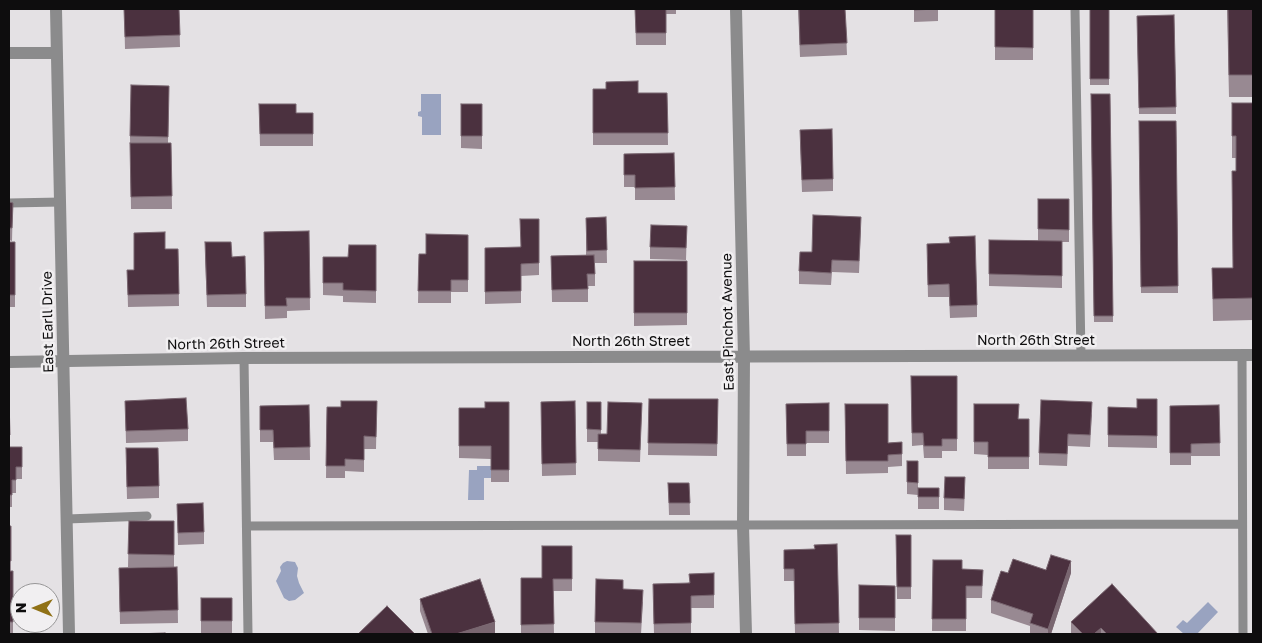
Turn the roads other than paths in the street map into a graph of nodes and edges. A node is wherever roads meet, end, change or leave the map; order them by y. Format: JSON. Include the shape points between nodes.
{"nodes":[{"id":1,"x":56,"y":9,"type":"edge"},
{"id":2,"x":736,"y":9,"type":"edge"},
{"id":3,"x":1075,"y":9,"type":"edge"},
{"id":4,"x":9,"y":53,"type":"edge"},
{"id":5,"x":57,"y":53,"type":"junction"},
{"id":6,"x":61,"y":202,"type":"junction"},
{"id":7,"x":9,"y":203,"type":"edge"},
{"id":8,"x":1248,"y":355,"type":"edge"},
{"id":9,"x":1081,"y":356,"type":"junction"},
{"id":10,"x":744,"y":357,"type":"junction"},
{"id":11,"x":244,"y":358,"type":"junction"},
{"id":12,"x":64,"y":361,"type":"junction"},
{"id":13,"x":9,"y":362,"type":"edge"},
{"id":14,"x":147,"y":516,"type":"dead end"},
{"id":15,"x":67,"y":519,"type":"junction"},
{"id":16,"x":1242,"y":524,"type":"junction"},
{"id":17,"x":247,"y":526,"type":"junction"},
{"id":18,"x":743,"y":526,"type":"junction"},
{"id":19,"x":69,"y":634,"type":"edge"},
{"id":20,"x":248,"y":634,"type":"edge"},
{"id":21,"x":746,"y":634,"type":"edge"},
{"id":22,"x":1242,"y":634,"type":"edge"}],
"edges":[{"from":1,"to":5,"type":"street","name":"East Earll Drive"},
{"from":2,"to":10,"type":"street","name":"East Pinchot Avenue"},
{"from":3,"to":9,"type":"lane"},
{"from":4,"to":5,"type":"street"},
{"from":5,"to":6,"type":"street","name":"East Earll Drive"},
{"from":6,"to":7,"type":"lane"},
{"from":6,"to":12,"type":"street","name":"East Earll Drive"},
{"from":8,"to":9,"type":"street","name":"North 26th Street"},
{"from":8,"to":16,"type":"lane"},
{"from":9,"to":10,"type":"street","name":"North 26th Street"},
{"from":10,"to":11,"type":"street","name":"North 26th Street"},
{"from":10,"to":18,"type":"street","name":"East Pinchot Avenue"},
{"from":11,"to":12,"type":"street","name":"North 26th Street"},
{"from":11,"to":17,"type":"lane"},
{"from":12,"to":13,"type":"street","name":"North 26th Street"},
{"from":12,"to":15,"type":"street","name":"East Earll Drive"},
{"from":14,"to":15,"type":"lane"},
{"from":15,"to":19,"type":"street","name":"East Earll Drive"},
{"from":16,"to":18,"type":"lane"},
{"from":16,"to":22,"type":"lane"},
{"from":17,"to":18,"type":"lane"},
{"from":17,"to":20,"type":"lane"},
{"from":18,"to":21,"type":"street","name":"East Pinchot Avenue"}]}
